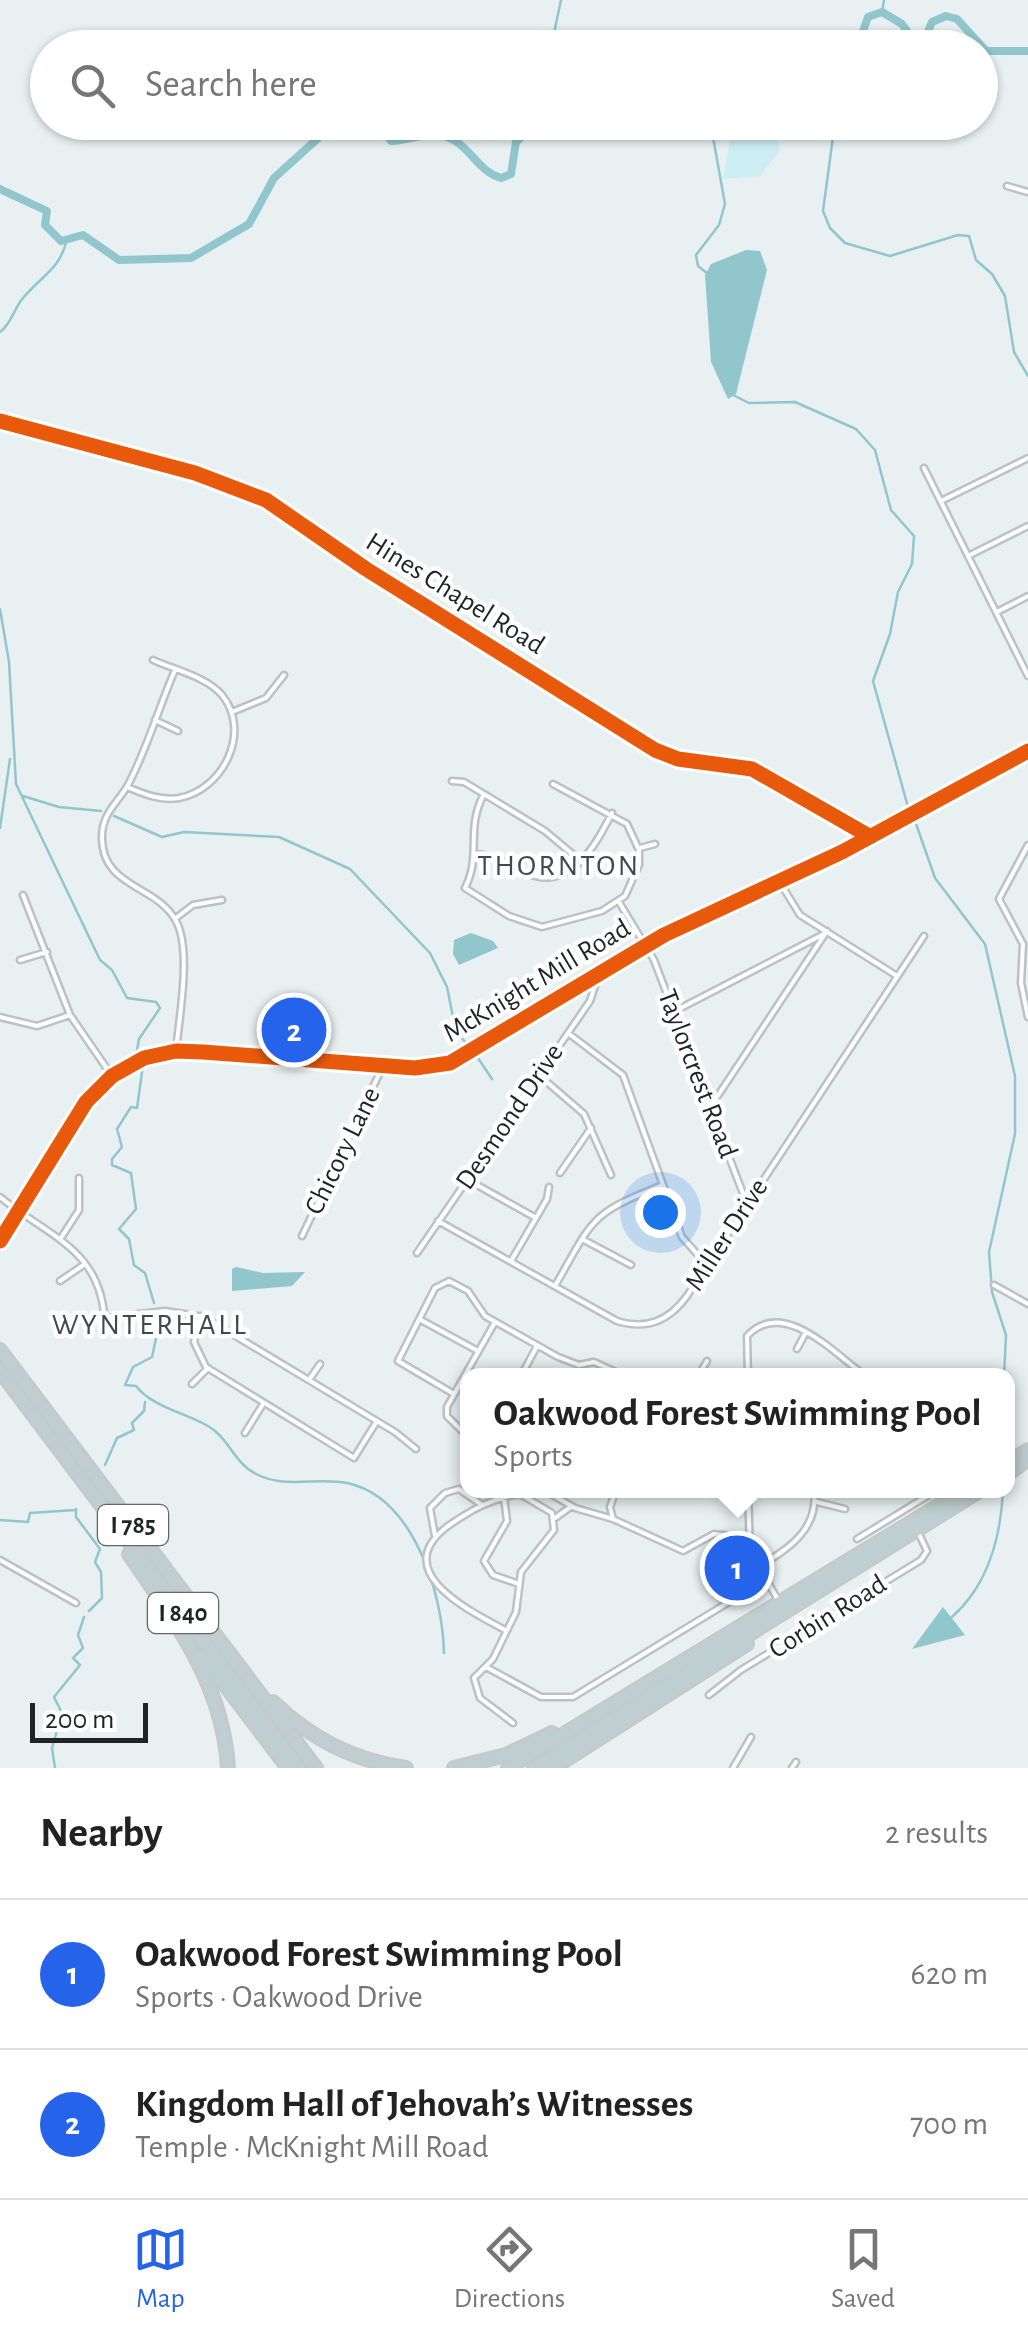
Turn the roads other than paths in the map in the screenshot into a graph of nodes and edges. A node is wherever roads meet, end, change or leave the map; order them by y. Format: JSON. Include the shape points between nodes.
{"nodes":[{"id":1,"x":1007,"y":186,"type":"dead end"},
{"id":2,"x":1028,"y":192,"type":"edge"},
{"id":3,"x":0,"y":421,"type":"edge"},
{"id":4,"x":1028,"y":458,"type":"edge"},
{"id":5,"x":924,"y":468,"type":"dead end"},
{"id":6,"x":941,"y":501,"type":"junction"},
{"id":7,"x":1028,"y":526,"type":"edge"},
{"id":8,"x":968,"y":556,"type":"junction"},
{"id":9,"x":1028,"y":596,"type":"edge"},
{"id":10,"x":996,"y":612,"type":"junction"},
{"id":11,"x":153,"y":660,"type":"dead end"},
{"id":12,"x":175,"y":670,"type":"junction"},
{"id":13,"x":1028,"y":675,"type":"edge"},
{"id":14,"x":284,"y":676,"type":"dead end"},
{"id":15,"x":232,"y":712,"type":"junction"},
{"id":16,"x":154,"y":720,"type":"junction"},
{"id":17,"x":178,"y":730,"type":"dead end"},
{"id":18,"x":1028,"y":751,"type":"edge"},
{"id":19,"x":452,"y":781,"type":"dead end"},
{"id":20,"x":552,"y":784,"type":"dead end"},
{"id":21,"x":127,"y":787,"type":"junction"},
{"id":22,"x":484,"y":794,"type":"junction"},
{"id":23,"x":612,"y":813,"type":"junction"},
{"id":24,"x":869,"y":836,"type":"junction"},
{"id":25,"x":655,"y":844,"type":"dead end"},
{"id":26,"x":1028,"y":845,"type":"edge"},
{"id":27,"x":638,"y":848,"type":"junction"},
{"id":28,"x":475,"y":854,"type":"junction"},
{"id":29,"x":582,"y":862,"type":"junction"},
{"id":30,"x":778,"y":880,"type":"junction"},
{"id":31,"x":23,"y":895,"type":"dead end"},
{"id":32,"x":222,"y":900,"type":"dead end"},
{"id":33,"x":619,"y":902,"type":"junction"},
{"id":34,"x":175,"y":918,"type":"junction"},
{"id":35,"x":828,"y":931,"type":"junction"},
{"id":36,"x":924,"y":936,"type":"dead end"},
{"id":37,"x":647,"y":945,"type":"junction"},
{"id":38,"x":47,"y":952,"type":"junction"},
{"id":39,"x":20,"y":960,"type":"dead end"},
{"id":40,"x":897,"y":976,"type":"junction"},
{"id":41,"x":592,"y":978,"type":"junction"},
{"id":42,"x":674,"y":1012,"type":"junction"},
{"id":43,"x":70,"y":1015,"type":"junction"},
{"id":44,"x":0,"y":1017,"type":"edge"},
{"id":45,"x":1028,"y":1018,"type":"edge"},
{"id":46,"x":568,"y":1033,"type":"junction"},
{"id":47,"x":176,"y":1051,"type":"junction"},
{"id":48,"x":384,"y":1066,"type":"junction"},
{"id":49,"x":539,"y":1075,"type":"junction"},
{"id":50,"x":112,"y":1076,"type":"junction"},
{"id":51,"x":709,"y":1108,"type":"junction"},
{"id":52,"x":591,"y":1128,"type":"junction"},
{"id":53,"x":560,"y":1174,"type":"dead end"},
{"id":54,"x":611,"y":1174,"type":"dead end"},
{"id":55,"x":79,"y":1178,"type":"dead end"},
{"id":56,"x":468,"y":1180,"type":"junction"},
{"id":57,"x":663,"y":1184,"type":"junction"},
{"id":58,"x":548,"y":1187,"type":"dead end"},
{"id":59,"x":0,"y":1197,"type":"edge"},
{"id":60,"x":747,"y":1204,"type":"junction"},
{"id":61,"x":19,"y":1213,"type":"junction"},
{"id":62,"x":536,"y":1218,"type":"junction"},
{"id":63,"x":438,"y":1221,"type":"junction"},
{"id":64,"x":302,"y":1236,"type":"dead end"},
{"id":65,"x":61,"y":1238,"type":"junction"},
{"id":66,"x":582,"y":1239,"type":"junction"},
{"id":67,"x":0,"y":1241,"type":"edge"},
{"id":68,"x":416,"y":1253,"type":"dead end"},
{"id":69,"x":510,"y":1261,"type":"junction"},
{"id":70,"x":86,"y":1264,"type":"junction"},
{"id":71,"x":631,"y":1265,"type":"dead end"},
{"id":72,"x":707,"y":1265,"type":"junction"},
{"id":73,"x":60,"y":1281,"type":"dead end"},
{"id":74,"x":994,"y":1285,"type":"dead end"},
{"id":75,"x":555,"y":1286,"type":"junction"},
{"id":76,"x":1028,"y":1304,"type":"edge"},
{"id":77,"x":200,"y":1316,"type":"junction"},
{"id":78,"x":105,"y":1318,"type":"junction"},
{"id":79,"x":420,"y":1319,"type":"junction"},
{"id":80,"x":495,"y":1322,"type":"junction"},
{"id":81,"x":105,"y":1326,"type":"dead end"},
{"id":82,"x":806,"y":1332,"type":"junction"},
{"id":83,"x":537,"y":1346,"type":"junction"},
{"id":84,"x":796,"y":1349,"type":"dead end"},
{"id":85,"x":0,"y":1350,"type":"edge"},
{"id":86,"x":478,"y":1351,"type":"junction"},
{"id":87,"x":707,"y":1361,"type":"dead end"},
{"id":88,"x":320,"y":1364,"type":"dead end"},
{"id":89,"x":579,"y":1365,"type":"junction"},
{"id":90,"x":208,"y":1368,"type":"junction"},
{"id":91,"x":469,"y":1368,"type":"edge"},
{"id":92,"x":525,"y":1368,"type":"edge"},
{"id":93,"x":578,"y":1368,"type":"edge"},
{"id":94,"x":607,"y":1368,"type":"edge"},
{"id":95,"x":703,"y":1368,"type":"edge"},
{"id":96,"x":747,"y":1368,"type":"edge"},
{"id":97,"x":855,"y":1368,"type":"edge"},
{"id":98,"x":0,"y":1371,"type":"edge"},
{"id":99,"x":309,"y":1380,"type":"junction"},
{"id":100,"x":460,"y":1383,"type":"edge"},
{"id":101,"x":192,"y":1384,"type":"dead end"},
{"id":102,"x":454,"y":1394,"type":"junction"},
{"id":103,"x":262,"y":1404,"type":"junction"},
{"id":104,"x":376,"y":1421,"type":"junction"},
{"id":105,"x":460,"y":1428,"type":"edge"},
{"id":106,"x":245,"y":1433,"type":"dead end"},
{"id":107,"x":416,"y":1449,"type":"dead end"},
{"id":108,"x":66,"y":1458,"type":"junction"},
{"id":109,"x":460,"y":1490,"type":"edge"},
{"id":110,"x":472,"y":1498,"type":"edge"},
{"id":111,"x":504,"y":1498,"type":"joint"},
{"id":112,"x":526,"y":1498,"type":"edge"},
{"id":113,"x":557,"y":1498,"type":"edge"},
{"id":114,"x":613,"y":1498,"type":"edge"},
{"id":115,"x":815,"y":1498,"type":"edge"},
{"id":116,"x":924,"y":1498,"type":"edge"},
{"id":117,"x":953,"y":1498,"type":"edge"},
{"id":118,"x":966,"y":1498,"type":"edge"},
{"id":119,"x":746,"y":1499,"type":"edge"},
{"id":120,"x":560,"y":1500,"type":"joint"},
{"id":121,"x":815,"y":1502,"type":"junction"},
{"id":122,"x":482,"y":1505,"type":"junction"},
{"id":123,"x":572,"y":1506,"type":"junction"},
{"id":124,"x":846,"y":1510,"type":"dead end"},
{"id":125,"x":904,"y":1510,"type":"junction"},
{"id":126,"x":555,"y":1518,"type":"junction"},
{"id":127,"x":613,"y":1519,"type":"junction"},
{"id":128,"x":914,"y":1526,"type":"junction"},
{"id":129,"x":435,"y":1536,"type":"junction"},
{"id":130,"x":748,"y":1538,"type":"junction"},
{"id":131,"x":858,"y":1539,"type":"dead end"},
{"id":132,"x":0,"y":1560,"type":"edge"},
{"id":133,"x":758,"y":1568,"type":"junction"},
{"id":134,"x":848,"y":1573,"type":"junction"},
{"id":135,"x":765,"y":1580,"type":"junction"},
{"id":136,"x":519,"y":1584,"type":"junction"},
{"id":137,"x":156,"y":1592,"type":"junction"},
{"id":138,"x":779,"y":1602,"type":"junction"},
{"id":139,"x":76,"y":1603,"type":"dead end"},
{"id":140,"x":504,"y":1630,"type":"junction"},
{"id":141,"x":484,"y":1666,"type":"junction"},
{"id":142,"x":248,"y":1678,"type":"junction"},
{"id":143,"x":709,"y":1695,"type":"dead end"},
{"id":144,"x":513,"y":1723,"type":"dead end"},
{"id":145,"x":574,"y":1728,"type":"junction"},
{"id":146,"x":751,"y":1737,"type":"dead end"},
{"id":147,"x":579,"y":1752,"type":"junction"},
{"id":148,"x":796,"y":1762,"type":"dead end"},
{"id":149,"x":228,"y":1768,"type":"edge"},
{"id":150,"x":288,"y":1768,"type":"edge"},
{"id":151,"x":299,"y":1768,"type":"edge"},
{"id":152,"x":316,"y":1768,"type":"edge"},
{"id":153,"x":406,"y":1768,"type":"edge"},
{"id":154,"x":454,"y":1768,"type":"edge"},
{"id":155,"x":508,"y":1768,"type":"edge"},
{"id":156,"x":534,"y":1768,"type":"edge"},
{"id":157,"x":553,"y":1768,"type":"edge"},
{"id":158,"x":564,"y":1768,"type":"edge"},
{"id":159,"x":732,"y":1768,"type":"edge"},
{"id":160,"x":792,"y":1768,"type":"edge"}],
"edges":[{"from":1,"to":2,"type":"street"},
{"from":3,"to":24,"type":"street","name":"Hines Chapel Road","via":[[194,473],[266,500],[655,750],[752,769]]},
{"from":4,"to":6,"type":"street"},
{"from":5,"to":6,"type":"street"},
{"from":6,"to":8,"type":"street"},
{"from":7,"to":8,"type":"street"},
{"from":8,"to":10,"type":"street"},
{"from":9,"to":10,"type":"street"},
{"from":10,"to":13,"type":"street"},
{"from":11,"to":12,"type":"street"},
{"from":12,"to":15,"type":"street","via":[[215,688]]},
{"from":12,"to":16,"type":"street"},
{"from":14,"to":15,"type":"street","via":[[266,698]]},
{"from":15,"to":21,"type":"street","via":[[232,749],[207,785],[166,799]]},
{"from":16,"to":17,"type":"street"},
{"from":16,"to":21,"type":"street"},
{"from":18,"to":24,"type":"street","name":"McKnight Mill Road"},
{"from":19,"to":22,"type":"street"},
{"from":20,"to":23,"type":"street"},
{"from":21,"to":34,"type":"street","via":[[104,821],[108,863]]},
{"from":22,"to":28,"type":"street","via":[[473,814]]},
{"from":22,"to":29,"type":"street"},
{"from":23,"to":27,"type":"street","via":[[627,824]]},
{"from":23,"to":29,"type":"street"},
{"from":24,"to":30,"type":"street","name":"McKnight Mill Road"},
{"from":25,"to":27,"type":"street"},
{"from":26,"to":45,"type":"street","via":[[999,898],[1023,944],[1020,983]]},
{"from":27,"to":33,"type":"street","via":[[637,876]]},
{"from":28,"to":29,"type":"street","via":[[546,878]]},
{"from":28,"to":33,"type":"street","via":[[465,888],[508,916],[542,927]]},
{"from":30,"to":35,"type":"street","via":[[796,912]]},
{"from":30,"to":37,"type":"street","name":"McKnight Mill Road"},
{"from":31,"to":38,"type":"street"},
{"from":32,"to":34,"type":"street"},
{"from":33,"to":37,"type":"street","name":"Taylorcrest Road"},
{"from":34,"to":47,"type":"street","via":[[183,954]]},
{"from":35,"to":40,"type":"street"},
{"from":35,"to":42,"type":"street"},
{"from":35,"to":51,"type":"street"},
{"from":36,"to":40,"type":"street","name":"Miller Drive"},
{"from":37,"to":41,"type":"street","name":"McKnight Mill Road"},
{"from":37,"to":42,"type":"street","name":"Taylorcrest Road"},
{"from":38,"to":39,"type":"street"},
{"from":38,"to":43,"type":"street"},
{"from":40,"to":60,"type":"street","name":"Miller Drive"},
{"from":41,"to":46,"type":"street","name":"Desmond Drive","via":[[594,994]]},
{"from":41,"to":48,"type":"street","name":"McKnight Mill Road","via":[[450,1063]]},
{"from":42,"to":51,"type":"street","name":"Taylorcrest Road"},
{"from":43,"to":44,"type":"street","via":[[36,1026]]},
{"from":43,"to":50,"type":"street"},
{"from":46,"to":49,"type":"street","name":"Desmond Drive"},
{"from":46,"to":57,"type":"street","via":[[623,1075]]},
{"from":47,"to":48,"type":"street","name":"McKnight Mill Road"},
{"from":47,"to":50,"type":"street","name":"McKnight Mill Road","via":[[144,1058]]},
{"from":48,"to":64,"type":"street","name":"Chicory Lane"},
{"from":49,"to":52,"type":"street","via":[[570,1098]]},
{"from":49,"to":56,"type":"street","name":"Desmond Drive"},
{"from":50,"to":61,"type":"street","name":"McKnight Mill Road","via":[[86,1102]]},
{"from":51,"to":60,"type":"street","name":"Taylorcrest Road"},
{"from":52,"to":53,"type":"street"},
{"from":52,"to":54,"type":"street"},
{"from":55,"to":65,"type":"street","via":[[79,1210]]},
{"from":56,"to":62,"type":"street"},
{"from":56,"to":63,"type":"street","name":"Desmond Drive"},
{"from":57,"to":66,"type":"street","via":[[602,1211]]},
{"from":57,"to":72,"type":"street","via":[[682,1236]]},
{"from":58,"to":62,"type":"street"},
{"from":59,"to":61,"type":"street"},
{"from":60,"to":72,"type":"street","name":"Miller Drive"},
{"from":61,"to":65,"type":"street"},
{"from":61,"to":67,"type":"street","name":"McKnight Mill Road"},
{"from":62,"to":69,"type":"street"},
{"from":63,"to":68,"type":"street","name":"Desmond Drive"},
{"from":63,"to":69,"type":"street","name":"Miller Drive"},
{"from":65,"to":70,"type":"street"},
{"from":66,"to":71,"type":"street"},
{"from":66,"to":75,"type":"street"},
{"from":69,"to":75,"type":"street","name":"Miller Drive"},
{"from":70,"to":73,"type":"street"},
{"from":70,"to":78,"type":"street"},
{"from":72,"to":75,"type":"street","name":"Miller Drive","via":[[673,1313],[643,1325],[617,1321]]},
{"from":74,"to":76,"type":"street"},
{"from":77,"to":78,"type":"street","via":[[166,1311]]},
{"from":77,"to":90,"type":"street","via":[[194,1342]]},
{"from":77,"to":99,"type":"street"},
{"from":78,"to":81,"type":"street"},
{"from":79,"to":80,"type":"street","via":[[435,1288],[449,1282]]},
{"from":79,"to":86,"type":"street"},
{"from":79,"to":102,"type":"street","via":[[398,1360]]},
{"from":80,"to":83,"type":"street"},
{"from":80,"to":86,"type":"street"},
{"from":82,"to":84,"type":"street"},
{"from":82,"to":96,"type":"street","via":[[784,1323],[752,1330],[744,1344]]},
{"from":82,"to":97,"type":"street"},
{"from":83,"to":89,"type":"street"},
{"from":83,"to":92,"type":"street"},
{"from":85,"to":142,"type":"highway","number":"I 785"},
{"from":86,"to":91,"type":"street"},
{"from":87,"to":95,"type":"street"},
{"from":88,"to":99,"type":"street"},
{"from":89,"to":93,"type":"street"},
{"from":89,"to":94,"type":"street"},
{"from":90,"to":101,"type":"street"},
{"from":90,"to":103,"type":"street"},
{"from":98,"to":108,"type":"highway"},
{"from":99,"to":104,"type":"street"},
{"from":100,"to":102,"type":"street"},
{"from":102,"to":105,"type":"street","via":[[446,1412]]},
{"from":103,"to":104,"type":"street","via":[[354,1458]]},
{"from":103,"to":106,"type":"street"},
{"from":104,"to":107,"type":"street"},
{"from":108,"to":137,"type":"highway"},
{"from":108,"to":151,"type":"highway","number":"I 840"},
{"from":109,"to":129,"type":"street","via":[[444,1493],[430,1508]]},
{"from":110,"to":122,"type":"street"},
{"from":111,"to":122,"type":"street"},
{"from":111,"to":136,"type":"street","via":[[506,1521],[484,1561],[494,1575]]},
{"from":112,"to":126,"type":"street"},
{"from":113,"to":120,"type":"street"},
{"from":114,"to":127,"type":"street"},
{"from":115,"to":121,"type":"street"},
{"from":116,"to":125,"type":"street"},
{"from":117,"to":128,"type":"highway"},
{"from":118,"to":128,"type":"highway"},
{"from":119,"to":130,"type":"street"},
{"from":120,"to":123,"type":"street"},
{"from":121,"to":124,"type":"street"},
{"from":121,"to":133,"type":"street","via":[[797,1542]]},
{"from":122,"to":129,"type":"street"},
{"from":123,"to":126,"type":"street"},
{"from":123,"to":127,"type":"street"},
{"from":125,"to":128,"type":"street"},
{"from":125,"to":131,"type":"street"},
{"from":126,"to":136,"type":"street"},
{"from":127,"to":130,"type":"street","via":[[683,1551],[714,1534]]},
{"from":128,"to":134,"type":"highway"},
{"from":128,"to":138,"type":"highway"},
{"from":128,"to":143,"type":"street","name":"Corbin Road","via":[[926,1548],[921,1560]]},
{"from":129,"to":140,"type":"street","via":[[428,1564],[444,1594]]},
{"from":130,"to":133,"type":"street"},
{"from":132,"to":139,"type":"street"},
{"from":133,"to":135,"type":"street"},
{"from":134,"to":147,"type":"highway"},
{"from":134,"to":156,"type":"highway"},
{"from":135,"to":138,"type":"street"},
{"from":135,"to":141,"type":"street","via":[[573,1696],[541,1698]]},
{"from":136,"to":140,"type":"street","via":[[519,1604]]},
{"from":137,"to":149,"type":"highway","via":[[211,1684]]},
{"from":137,"to":150,"type":"highway"},
{"from":138,"to":145,"type":"highway"},
{"from":140,"to":141,"type":"street"},
{"from":141,"to":144,"type":"street","via":[[474,1678],[480,1698]]},
{"from":142,"to":152,"type":"highway","number":"I 785"},
{"from":142,"to":153,"type":"highway","via":[[322,1740]]},
{"from":145,"to":154,"type":"highway","via":[[566,1725],[506,1756]]},
{"from":145,"to":155,"type":"highway"},
{"from":146,"to":159,"type":"street"},
{"from":147,"to":157,"type":"highway"},
{"from":147,"to":158,"type":"highway"},
{"from":148,"to":160,"type":"street"}]}
